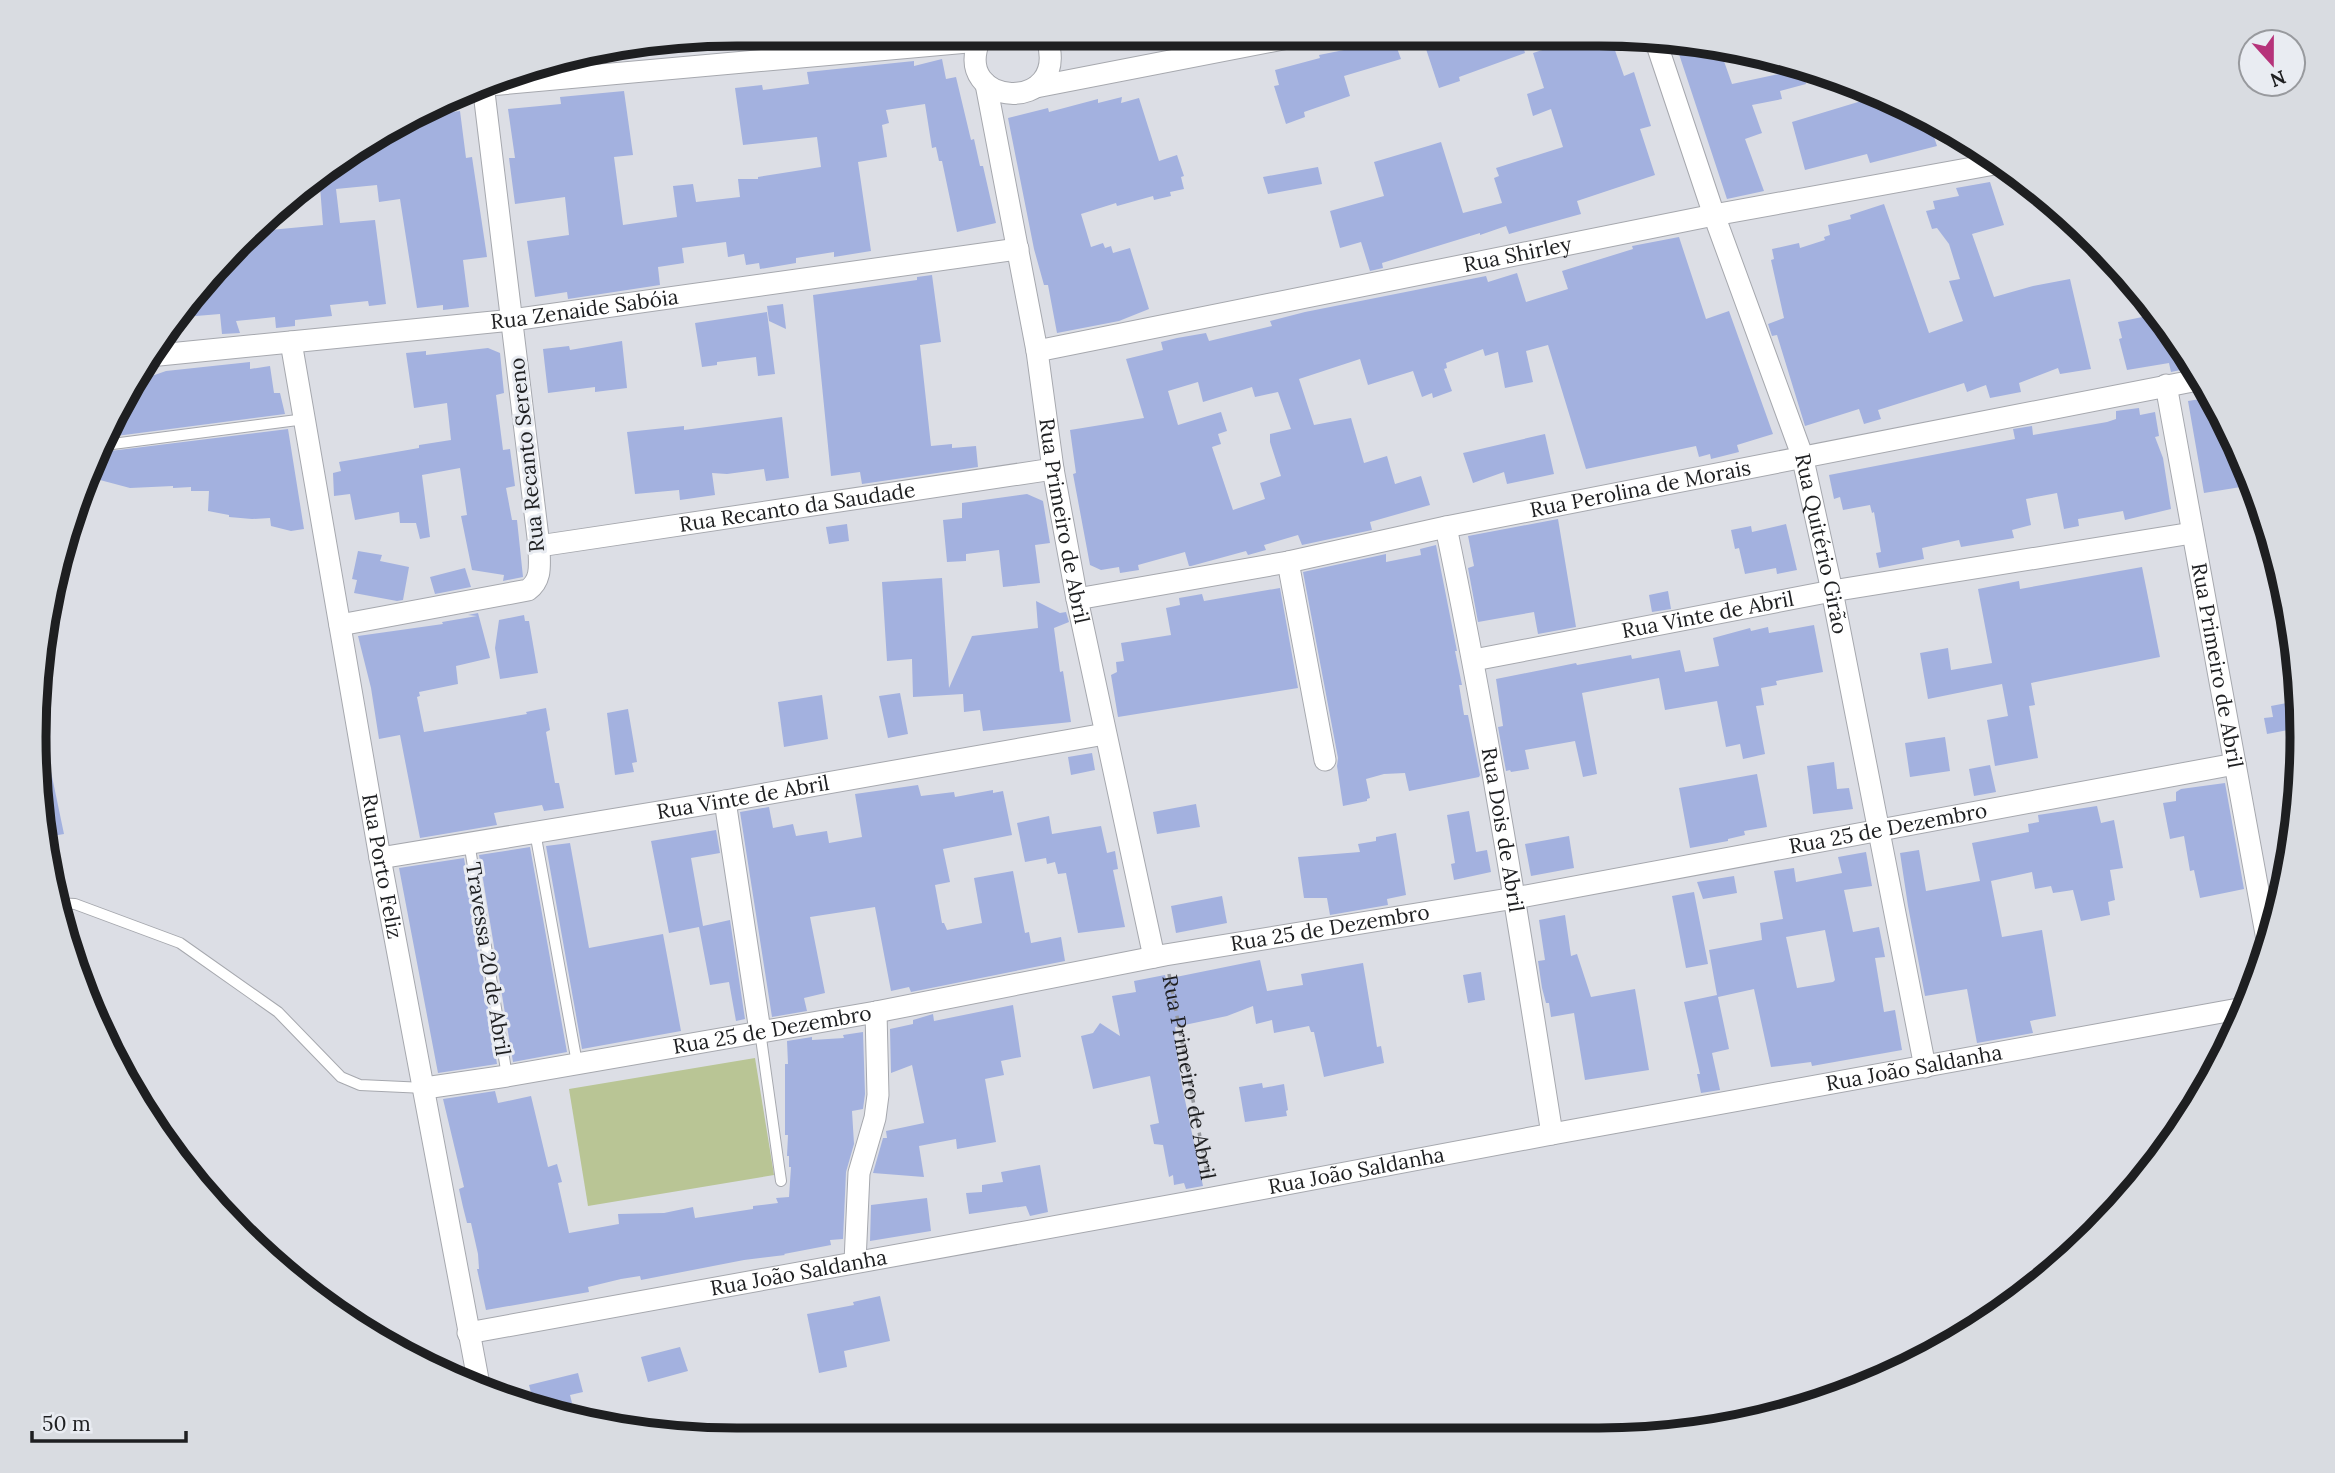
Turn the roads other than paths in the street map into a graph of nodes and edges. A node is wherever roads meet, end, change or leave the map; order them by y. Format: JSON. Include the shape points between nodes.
{"nodes":[{"id":1,"x":914,"y":46,"type":"edge"},
{"id":2,"x":977,"y":46,"type":"edge"},
{"id":3,"x":1049,"y":46,"type":"edge"},
{"id":4,"x":1247,"y":46,"type":"edge"},
{"id":5,"x":1658,"y":48,"type":"edge"},
{"id":6,"x":510,"y":83,"type":"edge"},
{"id":7,"x":986,"y":84,"type":"junction"},
{"id":8,"x":1036,"y":87,"type":"junction"},
{"id":9,"x":483,"y":94,"type":"edge"},
{"id":10,"x":1987,"y":165,"type":"edge"},
{"id":11,"x":1714,"y":215,"type":"junction"},
{"id":12,"x":1018,"y":249,"type":"junction"},
{"id":13,"x":512,"y":320,"type":"junction"},
{"id":14,"x":291,"y":342,"type":"junction"},
{"id":15,"x":1037,"y":351,"type":"junction"},
{"id":16,"x":161,"y":355,"type":"edge"},
{"id":17,"x":2191,"y":381,"type":"edge"},
{"id":18,"x":2166,"y":385,"type":"junction"},
{"id":19,"x":305,"y":419,"type":"junction"},
{"id":20,"x":111,"y":444,"type":"edge"},
{"id":21,"x":1802,"y":455,"type":"junction"},
{"id":22,"x":1053,"y":469,"type":"junction"},
{"id":23,"x":1446,"y":527,"type":"junction"},
{"id":24,"x":2192,"y":533,"type":"junction"},
{"id":25,"x":539,"y":546,"type":"junction"},
{"id":26,"x":1287,"y":562,"type":"junction"},
{"id":27,"x":1832,"y":592,"type":"junction"},
{"id":28,"x":1077,"y":599,"type":"junction"},
{"id":29,"x":340,"y":625,"type":"junction"},
{"id":30,"x":1474,"y":660,"type":"junction"},
{"id":31,"x":1105,"y":734,"type":"junction"},
{"id":32,"x":1325,"y":760,"type":"dead end"},
{"id":33,"x":2235,"y":764,"type":"junction"},
{"id":34,"x":725,"y":801,"type":"junction"},
{"id":35,"x":1879,"y":828,"type":"junction"},
{"id":36,"x":534,"y":832,"type":"junction"},
{"id":37,"x":469,"y":842,"type":"junction"},
{"id":38,"x":380,"y":858,"type":"junction"},
{"id":39,"x":1515,"y":898,"type":"junction"},
{"id":40,"x":66,"y":904,"type":"edge"},
{"id":41,"x":2264,"y":922,"type":"edge"},
{"id":42,"x":1160,"y":956,"type":"junction"},
{"id":43,"x":2233,"y":1010,"type":"edge"},
{"id":44,"x":876,"y":1012,"type":"junction"},
{"id":45,"x":760,"y":1031,"type":"junction"},
{"id":46,"x":577,"y":1063,"type":"junction"},
{"id":47,"x":1925,"y":1067,"type":"junction"},
{"id":48,"x":507,"y":1076,"type":"junction"},
{"id":49,"x":425,"y":1088,"type":"junction"},
{"id":50,"x":1552,"y":1134,"type":"junction"},
{"id":51,"x":781,"y":1181,"type":"dead end"},
{"id":52,"x":855,"y":1262,"type":"junction"},
{"id":53,"x":468,"y":1333,"type":"junction"},
{"id":54,"x":477,"y":1377,"type":"edge"}],
"edges":[{"from":1,"to":6,"type":"street"},
{"from":2,"to":7,"type":"street","name":"Rua Primeiro de Abril","via":[[975,63]]},
{"from":3,"to":8,"type":"street","via":[[1047,74]]},
{"from":4,"to":8,"type":"street"},
{"from":5,"to":11,"type":"street","name":"Rua Quitério Girão"},
{"from":7,"to":8,"type":"street","via":[[1010,95]]},
{"from":7,"to":12,"type":"street","name":"Rua Primeiro de Abril"},
{"from":9,"to":13,"type":"street","name":"Rua Recanto Sereno"},
{"from":10,"to":11,"type":"street","name":"Rua Shirley"},
{"from":11,"to":15,"type":"street","name":"Rua Shirley"},
{"from":11,"to":21,"type":"street","name":"Rua Quitério Girão"},
{"from":12,"to":13,"type":"street","name":"Rua Zenaide Sabóia"},
{"from":12,"to":15,"type":"street","name":"Rua Primeiro de Abril"},
{"from":13,"to":14,"type":"street","name":"Rua Zenaide Sabóia"},
{"from":13,"to":25,"type":"street","name":"Rua Recanto Sereno"},
{"from":14,"to":16,"type":"street","name":"Rua Zenaide Sabóia"},
{"from":14,"to":19,"type":"street","name":"Rua Porto Feliz"},
{"from":15,"to":22,"type":"street","name":"Rua Primeiro de Abril"},
{"from":17,"to":18,"type":"street","name":"Rua Perolina de Morais"},
{"from":18,"to":21,"type":"street","name":"Rua Perolina de Morais"},
{"from":18,"to":24,"type":"street","name":"Rua Primeiro de Abril"},
{"from":19,"to":20,"type":"lane"},
{"from":19,"to":29,"type":"street","name":"Rua Porto Feliz"},
{"from":21,"to":23,"type":"street","name":"Rua Perolina de Morais"},
{"from":21,"to":27,"type":"street","name":"Rua Quitério Girão"},
{"from":22,"to":25,"type":"street","name":"Rua Recanto da Saudade"},
{"from":22,"to":28,"type":"street","name":"Rua Primeiro de Abril"},
{"from":23,"to":26,"type":"street","name":"Rua Perolina de Morais"},
{"from":23,"to":30,"type":"street","name":"Rua Dois de Abril"},
{"from":24,"to":27,"type":"street","name":"Rua Vinte de Abril"},
{"from":24,"to":33,"type":"street","name":"Rua Primeiro de Abril"},
{"from":25,"to":29,"type":"street","name":"Rua Recanto Sereno","via":[[539,577],[528,590]]},
{"from":26,"to":28,"type":"street","name":"Rua Perolina de Morais"},
{"from":26,"to":32,"type":"street"},
{"from":27,"to":30,"type":"street","name":"Rua Vinte de Abril"},
{"from":27,"to":35,"type":"street","name":"Rua Quitério Girão"},
{"from":28,"to":31,"type":"street","name":"Rua Primeiro de Abril"},
{"from":29,"to":38,"type":"street","name":"Rua Porto Feliz"},
{"from":30,"to":39,"type":"street","name":"Rua Dois de Abril"},
{"from":31,"to":34,"type":"street","name":"Rua Vinte de Abril"},
{"from":31,"to":42,"type":"street","name":"Rua Primeiro de Abril"},
{"from":33,"to":35,"type":"street","name":"Rua 25 de Dezembro"},
{"from":33,"to":41,"type":"street","name":"Rua Primeiro de Abril"},
{"from":34,"to":36,"type":"street","name":"Rua Vinte de Abril"},
{"from":34,"to":45,"type":"street"},
{"from":35,"to":39,"type":"street","name":"Rua 25 de Dezembro"},
{"from":35,"to":47,"type":"street","name":"Rua Quitério Girão"},
{"from":36,"to":37,"type":"street","name":"Rua Vinte de Abril"},
{"from":36,"to":46,"type":"lane"},
{"from":37,"to":38,"type":"street","name":"Rua Vinte de Abril"},
{"from":37,"to":48,"type":"lane","name":"Travessa 20 de Abril"},
{"from":38,"to":49,"type":"street","name":"Rua Porto Feliz"},
{"from":39,"to":42,"type":"street","name":"Rua 25 de Dezembro"},
{"from":39,"to":50,"type":"street","name":"Rua Dois de Abril"},
{"from":40,"to":49,"type":"lane","via":[[180,943],[278,1012],[341,1077],[360,1085]]},
{"from":42,"to":44,"type":"street","name":"Rua 25 de Dezembro"},
{"from":43,"to":47,"type":"street","name":"Rua João Saldanha"},
{"from":44,"to":45,"type":"street","name":"Rua 25 de Dezembro"},
{"from":44,"to":52,"type":"street","via":[[878,1095],[859,1173]]},
{"from":45,"to":46,"type":"street","name":"Rua 25 de Dezembro"},
{"from":45,"to":51,"type":"lane"},
{"from":46,"to":48,"type":"street","name":"Rua 25 de Dezembro"},
{"from":47,"to":50,"type":"street","name":"Rua João Saldanha"},
{"from":48,"to":49,"type":"street","name":"Rua 25 de Dezembro"},
{"from":49,"to":53,"type":"street","name":"Rua Porto Feliz"},
{"from":50,"to":52,"type":"street","name":"Rua João Saldanha"},
{"from":52,"to":53,"type":"street","name":"Rua João Saldanha"},
{"from":53,"to":54,"type":"street","name":"Rua Porto Feliz"}]}
